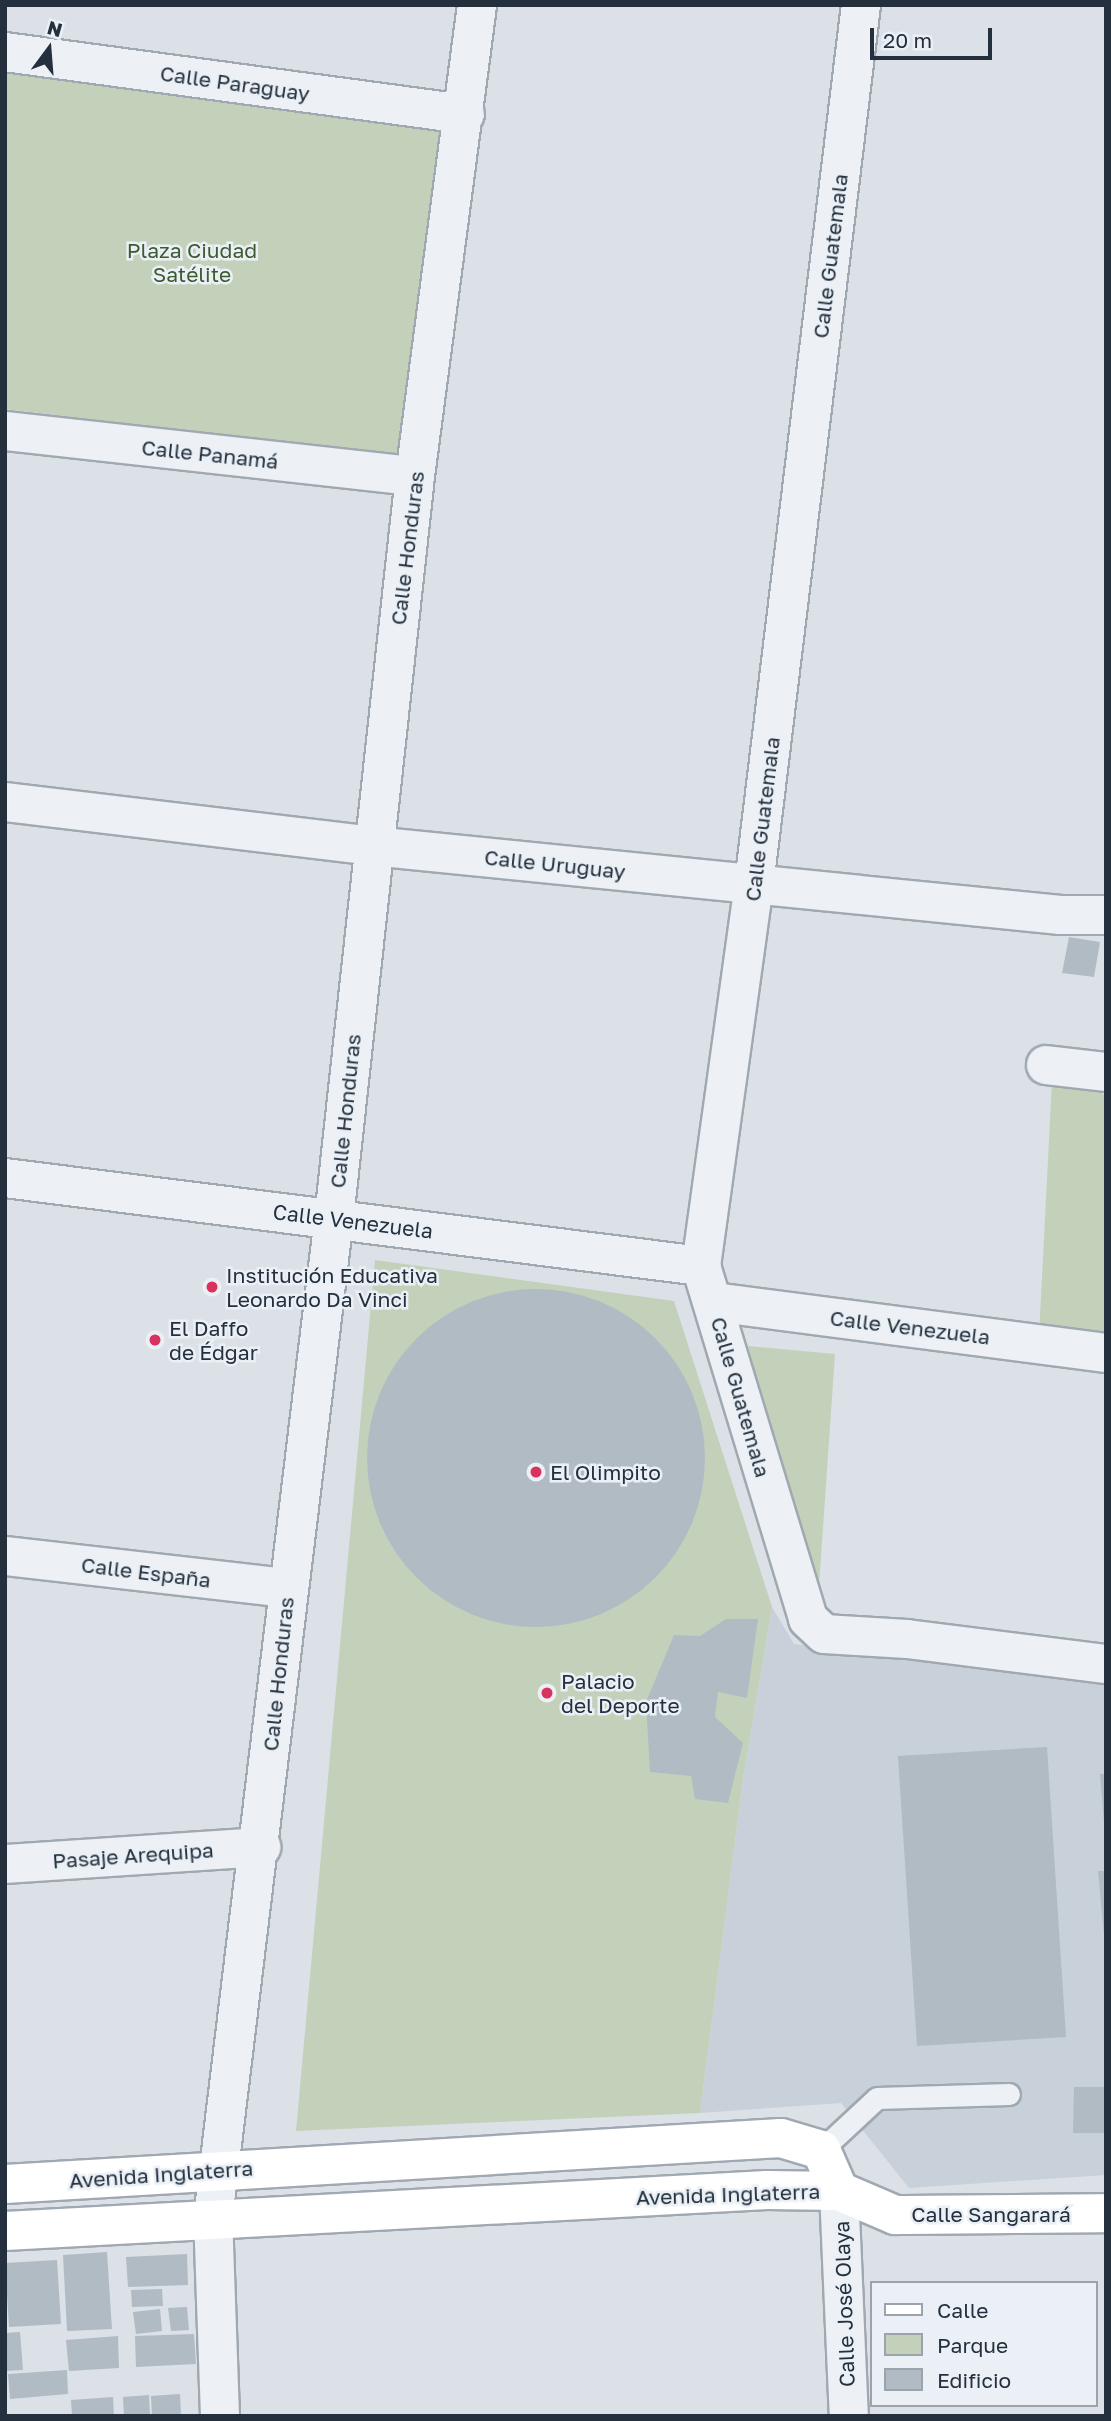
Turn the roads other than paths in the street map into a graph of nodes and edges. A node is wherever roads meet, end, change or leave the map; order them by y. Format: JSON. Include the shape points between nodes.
{"nodes":[{"id":1,"x":477,"y":5,"type":"edge"},
{"id":2,"x":861,"y":5,"type":"edge"},
{"id":3,"x":5,"y":52,"type":"edge"},
{"id":4,"x":465,"y":114,"type":"junction"},
{"id":5,"x":5,"y":431,"type":"edge"},
{"id":6,"x":415,"y":476,"type":"junction"},
{"id":7,"x":5,"y":802,"type":"edge"},
{"id":8,"x":372,"y":846,"type":"junction"},
{"id":9,"x":754,"y":884,"type":"junction"},
{"id":10,"x":1106,"y":915,"type":"edge"},
{"id":11,"x":1105,"y":1062,"type":"edge"},
{"id":12,"x":1046,"y":1065,"type":"dead end"},
{"id":13,"x":5,"y":1178,"type":"edge"},
{"id":14,"x":334,"y":1218,"type":"junction"},
{"id":15,"x":701,"y":1266,"type":"junction"},
{"id":16,"x":714,"y":1302,"type":"junction"},
{"id":17,"x":1106,"y":1353,"type":"edge"},
{"id":18,"x":5,"y":1556,"type":"edge"},
{"id":19,"x":286,"y":1588,"type":"junction"},
{"id":20,"x":1106,"y":1664,"type":"edge"},
{"id":21,"x":261,"y":1847,"type":"junction"},
{"id":22,"x":5,"y":1864,"type":"edge"},
{"id":23,"x":1009,"y":2094,"type":"dead end"},
{"id":24,"x":821,"y":2151,"type":"junction"},
{"id":25,"x":220,"y":2170,"type":"junction"},
{"id":26,"x":5,"y":2184,"type":"edge"},
{"id":27,"x":839,"y":2192,"type":"junction"},
{"id":28,"x":1106,"y":2213,"type":"edge"},
{"id":29,"x":213,"y":2218,"type":"junction"},
{"id":30,"x":5,"y":2231,"type":"edge"},
{"id":31,"x":220,"y":2416,"type":"edge"},
{"id":32,"x":849,"y":2416,"type":"edge"}],
"edges":[{"from":1,"to":4,"type":"street","name":"Calle Honduras"},
{"from":2,"to":9,"type":"street","name":"Calle Guatemala"},
{"from":3,"to":4,"type":"street","name":"Calle Paraguay"},
{"from":4,"to":6,"type":"street","name":"Calle Honduras"},
{"from":5,"to":6,"type":"street","name":"Calle Panamá"},
{"from":6,"to":8,"type":"street","name":"Calle Honduras"},
{"from":7,"to":8,"type":"street","name":"Calle Uruguay"},
{"from":8,"to":9,"type":"street","name":"Calle Uruguay"},
{"from":8,"to":14,"type":"street","name":"Calle Honduras"},
{"from":9,"to":10,"type":"street","name":"Calle Uruguay","via":[[1061,915]]},
{"from":9,"to":15,"type":"street","name":"Calle Guatemala"},
{"from":11,"to":12,"type":"street"},
{"from":13,"to":14,"type":"street","name":"Calle Venezuela"},
{"from":14,"to":15,"type":"street","name":"Calle Venezuela"},
{"from":14,"to":19,"type":"street","name":"Calle Honduras"},
{"from":15,"to":16,"type":"street","name":"Calle Guatemala"},
{"from":16,"to":17,"type":"street","name":"Calle Venezuela"},
{"from":16,"to":20,"type":"street","name":"Calle Guatemala","via":[[808,1619],[824,1633]]},
{"from":18,"to":19,"type":"street","name":"Calle España"},
{"from":19,"to":21,"type":"street","name":"Calle Honduras"},
{"from":21,"to":22,"type":"street","name":"Pasaje Arequipa"},
{"from":21,"to":25,"type":"street","name":"Calle Honduras"},
{"from":23,"to":24,"type":"lane","via":[[877,2098]]},
{"from":24,"to":25,"type":"main road","name":"Avenida Inglaterra","via":[[781,2138],[727,2139]]},
{"from":24,"to":27,"type":"main road","name":"Avenida Inglaterra"},
{"from":25,"to":26,"type":"main road","name":"Avenida Inglaterra"},
{"from":25,"to":29,"type":"street","name":"Calle Honduras"},
{"from":27,"to":28,"type":"main road","name":"Calle Sangarará","via":[[895,2215]]},
{"from":27,"to":29,"type":"main road","name":"Avenida Inglaterra","via":[[766,2190]]},
{"from":27,"to":32,"type":"street","name":"Calle José Olaya"},
{"from":29,"to":30,"type":"main road","name":"Avenida Inglaterra"},
{"from":29,"to":31,"type":"street","name":"Calle Honduras"}]}
